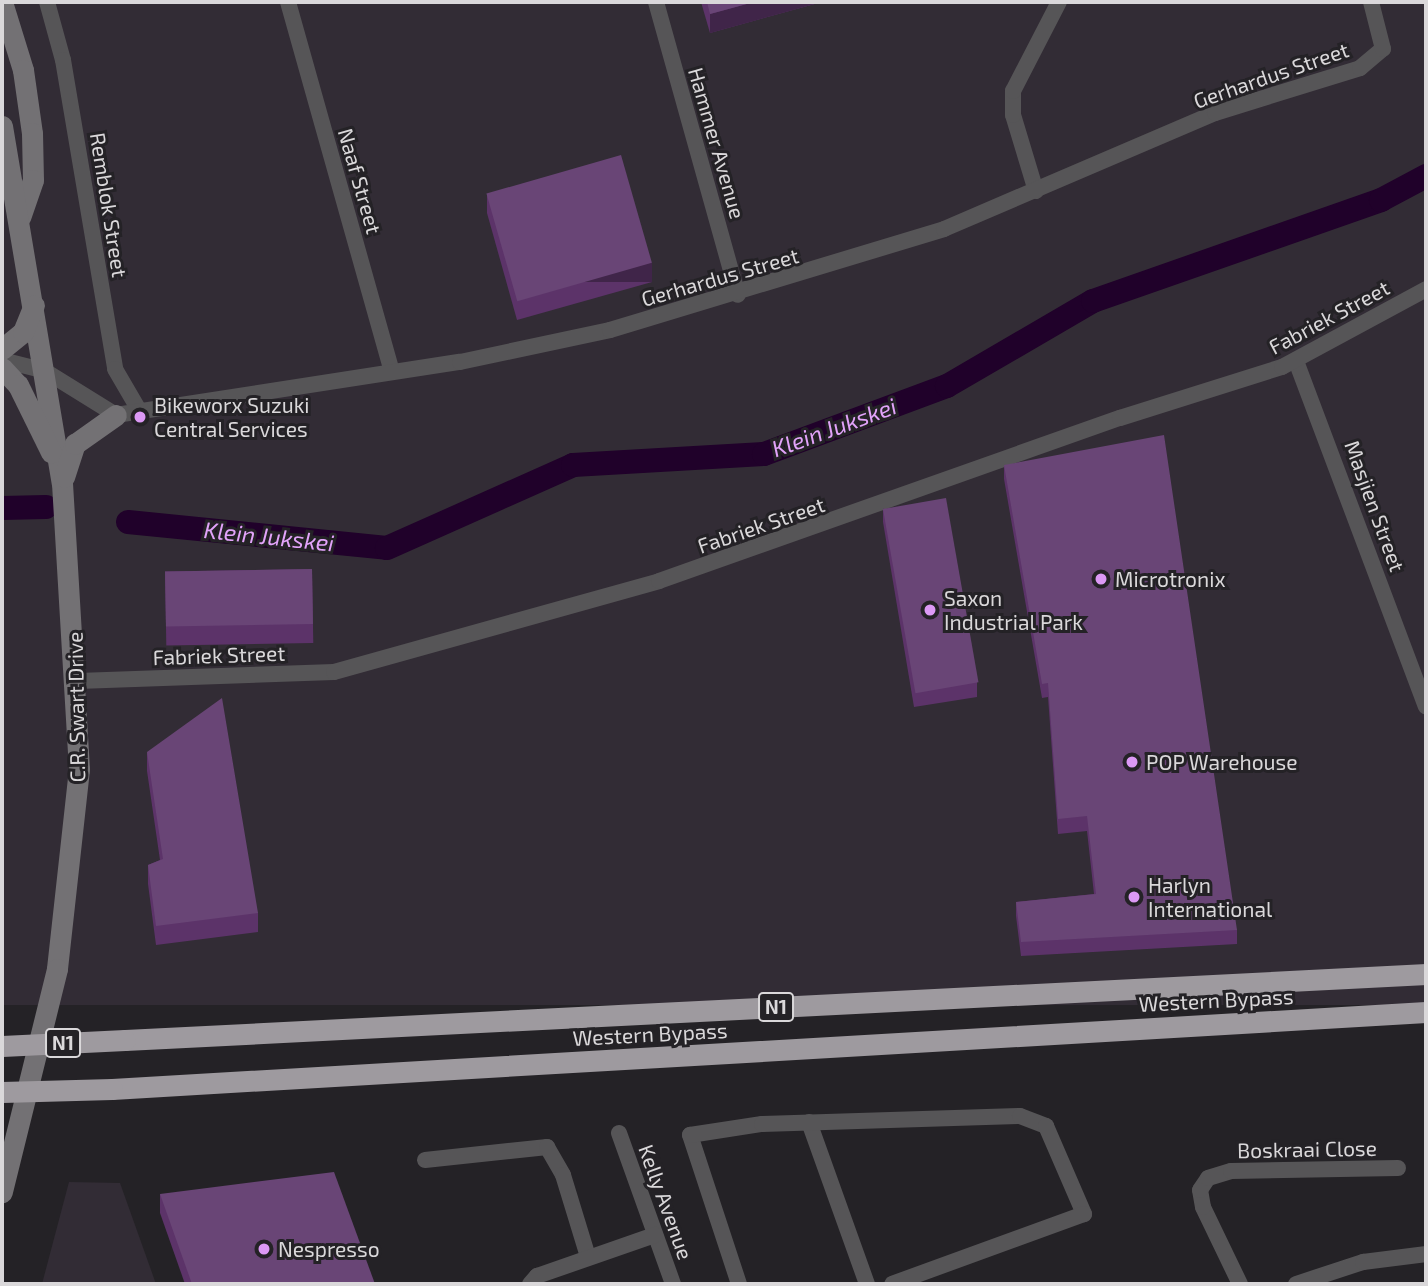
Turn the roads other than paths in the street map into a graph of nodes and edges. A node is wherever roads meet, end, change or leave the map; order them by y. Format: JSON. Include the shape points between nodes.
{"nodes":[{"id":1,"x":2,"y":2,"type":"edge"},
{"id":2,"x":47,"y":2,"type":"edge"},
{"id":3,"x":288,"y":2,"type":"edge"},
{"id":4,"x":656,"y":2,"type":"edge"},
{"id":5,"x":1059,"y":2,"type":"edge"},
{"id":6,"x":1371,"y":2,"type":"edge"},
{"id":7,"x":2,"y":126,"type":"edge"},
{"id":8,"x":1036,"y":191,"type":"junction"},
{"id":9,"x":20,"y":217,"type":"junction"},
{"id":10,"x":1426,"y":289,"type":"edge"},
{"id":11,"x":738,"y":295,"type":"junction"},
{"id":12,"x":35,"y":302,"type":"junction"},
{"id":13,"x":2,"y":349,"type":"edge"},
{"id":14,"x":2,"y":360,"type":"edge"},
{"id":15,"x":1296,"y":361,"type":"junction"},
{"id":16,"x":2,"y":368,"type":"edge"},
{"id":17,"x":45,"y":371,"type":"junction"},
{"id":18,"x":392,"y":372,"type":"junction"},
{"id":19,"x":139,"y":410,"type":"junction"},
{"id":20,"x":116,"y":415,"type":"junction"},
{"id":21,"x":62,"y":477,"type":"junction"},
{"id":22,"x":78,"y":681,"type":"junction"},
{"id":23,"x":1426,"y":706,"type":"edge"},
{"id":24,"x":1426,"y":974,"type":"edge"},
{"id":25,"x":1426,"y":1012,"type":"edge"},
{"id":26,"x":2,"y":1046,"type":"edge"},
{"id":27,"x":2,"y":1093,"type":"edge"},
{"id":28,"x":809,"y":1122,"type":"junction"},
{"id":29,"x":619,"y":1133,"type":"dead end"},
{"id":30,"x":425,"y":1160,"type":"dead end"},
{"id":31,"x":1398,"y":1168,"type":"dead end"},
{"id":32,"x":2,"y":1192,"type":"edge"},
{"id":33,"x":655,"y":1235,"type":"junction"},
{"id":34,"x":1426,"y":1254,"type":"edge"},
{"id":35,"x":588,"y":1257,"type":"junction"},
{"id":36,"x":530,"y":1284,"type":"edge"},
{"id":37,"x":673,"y":1284,"type":"edge"},
{"id":38,"x":739,"y":1284,"type":"edge"},
{"id":39,"x":867,"y":1284,"type":"edge"},
{"id":40,"x":892,"y":1284,"type":"edge"},
{"id":41,"x":1240,"y":1284,"type":"edge"},
{"id":42,"x":1296,"y":1284,"type":"edge"}],
"edges":[{"from":1,"to":9,"type":"street","name":"C.R. Swart Drive","via":[[23,70],[32,133],[33,180]]},
{"from":2,"to":19,"type":"street","name":"Remblok Street","via":[[63,60],[115,369]]},
{"from":3,"to":18,"type":"street","name":"Naaf Street"},
{"from":4,"to":11,"type":"street","name":"Hammer Avenue"},
{"from":5,"to":8,"type":"street","via":[[1013,91],[1013,115]]},
{"from":6,"to":8,"type":"street","name":"Gerhardus Street","via":[[1382,49],[1360,68],[1215,113]]},
{"from":7,"to":9,"type":"street","name":"C.R. Swart Drive"},
{"from":8,"to":11,"type":"street","name":"Gerhardus Street","via":[[944,229]]},
{"from":9,"to":12,"type":"street","name":"C.R. Swart Drive"},
{"from":10,"to":15,"type":"street","name":"Fabriek Street"},
{"from":11,"to":18,"type":"street","name":"Gerhardus Street","via":[[570,340]]},
{"from":12,"to":13,"type":"street","via":[[23,332]]},
{"from":12,"to":17,"type":"street","name":"C.R. Swart Drive"},
{"from":14,"to":17,"type":"street"},
{"from":15,"to":22,"type":"street","name":"Fabriek Street","via":[[1120,418],[741,556],[334,672]]},
{"from":15,"to":23,"type":"street","name":"Masjien Street"},
{"from":16,"to":21,"type":"street","via":[[18,385]]},
{"from":17,"to":20,"type":"street"},
{"from":17,"to":21,"type":"street","name":"C.R. Swart Drive"},
{"from":18,"to":19,"type":"street","name":"Gerhardus Street"},
{"from":19,"to":20,"type":"street","name":"Gerhardus Street"},
{"from":20,"to":21,"type":"street","via":[[75,444]]},
{"from":21,"to":22,"type":"street","name":"C.R. Swart Drive"},
{"from":22,"to":32,"type":"street","name":"C.R. Swart Drive","via":[[77,810],[57,969]]},
{"from":24,"to":26,"type":"highway","name":"Western Bypass","number":"N1","bridge":true},
{"from":25,"to":27,"type":"highway","name":"Western Bypass","number":"N1","bridge":true},
{"from":28,"to":38,"type":"street","via":[[690,1135]]},
{"from":28,"to":39,"type":"street"},
{"from":28,"to":40,"type":"street","via":[[1020,1116],[1051,1134],[1084,1214]]},
{"from":29,"to":33,"type":"street","name":"Kelly Avenue"},
{"from":30,"to":35,"type":"street","via":[[547,1147],[563,1175]]},
{"from":31,"to":41,"type":"street","name":"Boskraai Close","via":[[1219,1173],[1202,1184],[1203,1207]]},
{"from":33,"to":35,"type":"street"},
{"from":33,"to":37,"type":"street","name":"Kelly Avenue"},
{"from":34,"to":42,"type":"street","via":[[1363,1262]]},
{"from":35,"to":36,"type":"street"}]}
